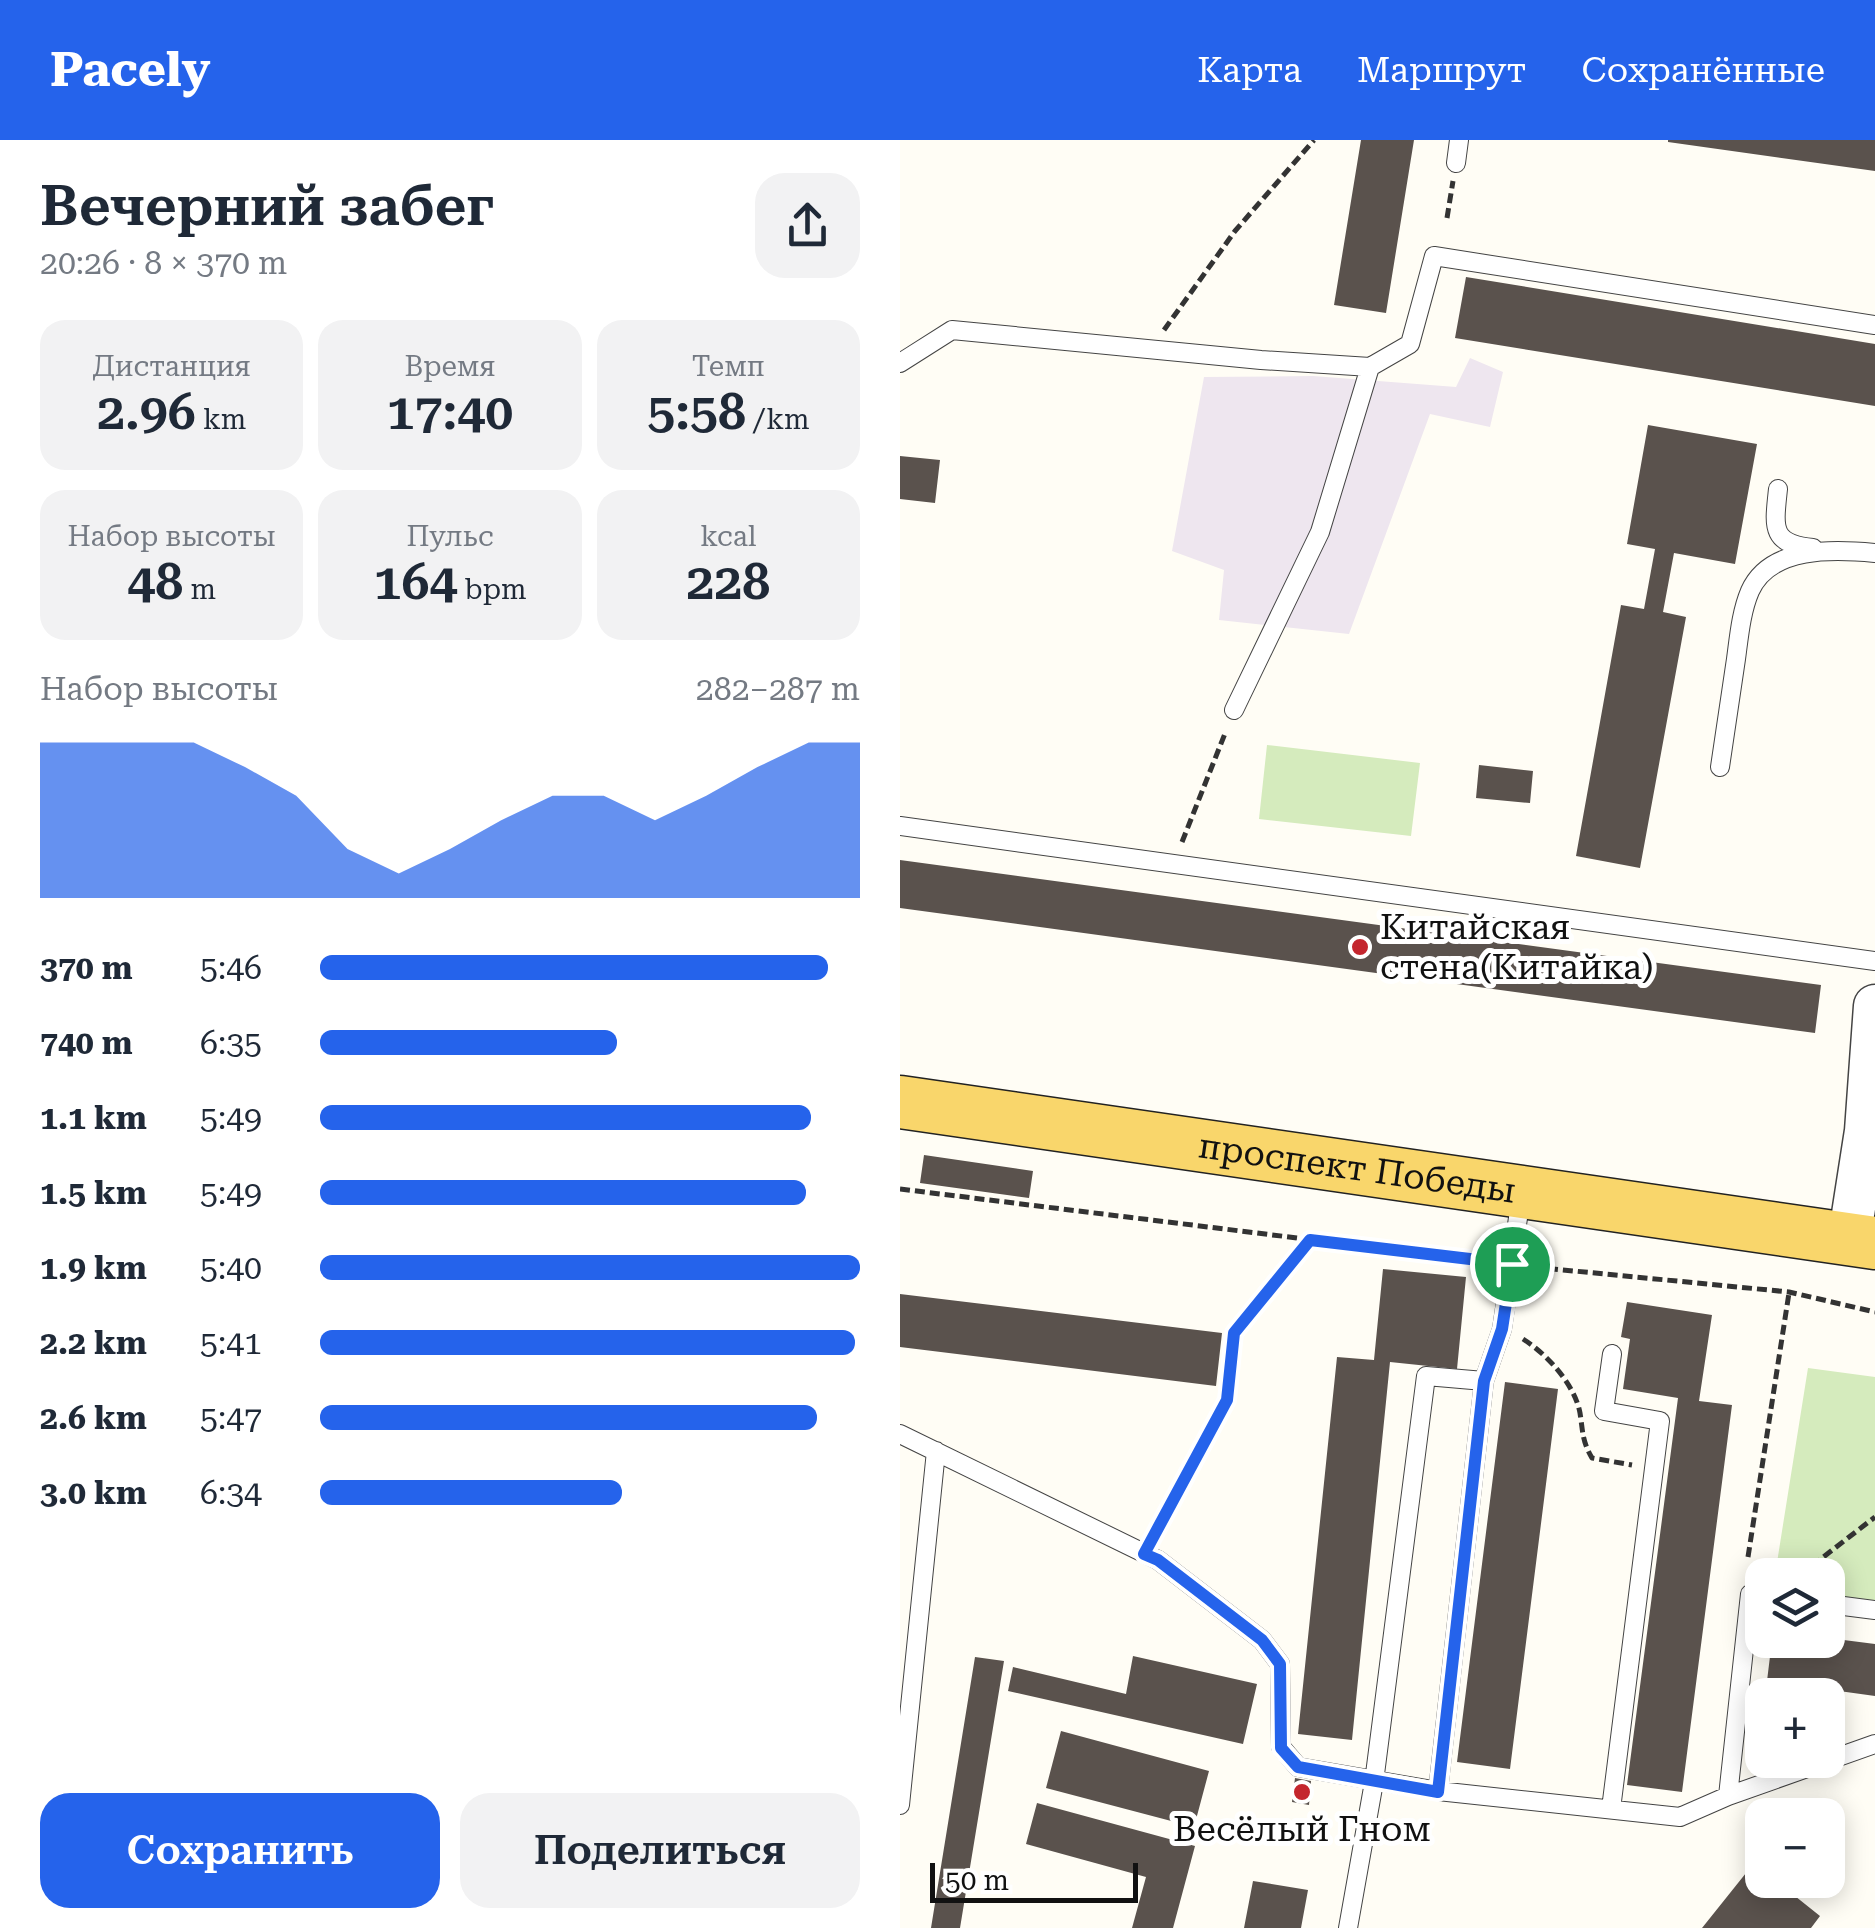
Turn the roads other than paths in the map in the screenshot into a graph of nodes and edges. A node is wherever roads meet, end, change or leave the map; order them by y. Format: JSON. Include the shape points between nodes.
{"nodes":[{"id":1,"x":1459,"y":140,"type":"edge"},
{"id":2,"x":1456,"y":163,"type":"road end"},
{"id":3,"x":1875,"y":325,"type":"edge"},
{"id":4,"x":900,"y":363,"type":"edge"},
{"id":5,"x":1370,"y":367,"type":"junction"},
{"id":6,"x":1778,"y":489,"type":"dead end"},
{"id":7,"x":1838,"y":550,"type":"junction"},
{"id":8,"x":1875,"y":554,"type":"edge"},
{"id":9,"x":1234,"y":710,"type":"road end"},
{"id":10,"x":1720,"y":767,"type":"dead end"},
{"id":11,"x":900,"y":826,"type":"edge"},
{"id":12,"x":1875,"y":961,"type":"edge"},
{"id":13,"x":1875,"y":1006,"type":"edge"},
{"id":14,"x":900,"y":1102,"type":"edge"},
{"id":15,"x":1871,"y":1110,"type":"edge"},
{"id":16,"x":1522,"y":1192,"type":"junction"},
{"id":17,"x":1862,"y":1241,"type":"edge"},
{"id":18,"x":1612,"y":1354,"type":"dead end"},
{"id":19,"x":1484,"y":1381,"type":"junction"},
{"id":20,"x":900,"y":1434,"type":"edge"},
{"id":21,"x":936,"y":1451,"type":"junction"},
{"id":22,"x":1845,"y":1606,"type":"edge"},
{"id":23,"x":1875,"y":1610,"type":"edge"},
{"id":24,"x":1745,"y":1640,"type":"edge"},
{"id":25,"x":1875,"y":1744,"type":"edge"},
{"id":26,"x":1374,"y":1782,"type":"junction"},
{"id":27,"x":1438,"y":1792,"type":"junction"},
{"id":28,"x":1728,"y":1796,"type":"junction"},
{"id":29,"x":900,"y":1805,"type":"edge"},
{"id":30,"x":1611,"y":1810,"type":"junction"},
{"id":31,"x":1348,"y":1928,"type":"edge"}],
"edges":[{"from":1,"to":2,"type":"lane"},
{"from":3,"to":5,"type":"lane","via":[[1434,256],[1410,344]]},
{"from":4,"to":5,"type":"lane","via":[[952,330]]},
{"from":5,"to":9,"type":"lane","via":[[1320,532]]},
{"from":6,"to":7,"type":"lane","via":[[1783,541]]},
{"from":7,"to":8,"type":"lane"},
{"from":7,"to":10,"type":"lane","via":[[1785,560],[1753,586]]},
{"from":11,"to":12,"type":"lane"},
{"from":13,"to":15,"type":"street"},
{"from":14,"to":16,"type":"main road","name":"проспект Победы"},
{"from":15,"to":17,"type":"street"},
{"from":16,"to":17,"type":"main road","name":"проспект Победы"},
{"from":16,"to":19,"type":"lane","via":[[1502,1329]]},
{"from":18,"to":30,"type":"lane","via":[[1604,1411],[1660,1421]]},
{"from":19,"to":26,"type":"lane","via":[[1426,1376]]},
{"from":19,"to":27,"type":"lane"},
{"from":20,"to":21,"type":"lane"},
{"from":21,"to":26,"type":"lane","via":[[1158,1560],[1262,1640],[1280,1664],[1281,1748],[1298,1767]]},
{"from":21,"to":29,"type":"lane"},
{"from":22,"to":23,"type":"lane"},
{"from":24,"to":28,"type":"lane"},
{"from":25,"to":28,"type":"lane"},
{"from":26,"to":27,"type":"lane"},
{"from":26,"to":31,"type":"lane"},
{"from":27,"to":30,"type":"lane"},
{"from":28,"to":30,"type":"lane","via":[[1680,1817]]}]}
